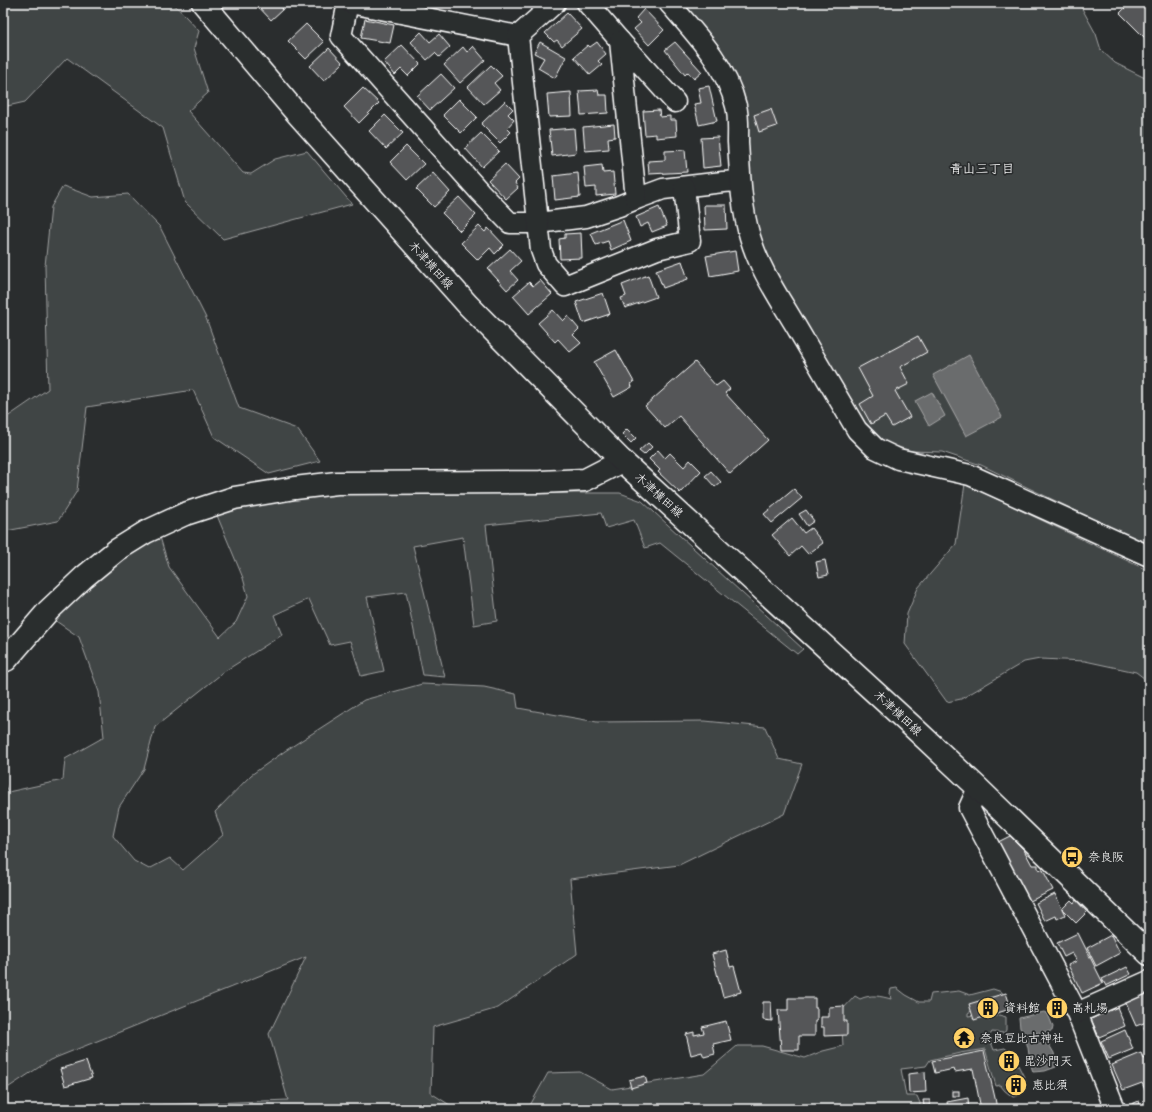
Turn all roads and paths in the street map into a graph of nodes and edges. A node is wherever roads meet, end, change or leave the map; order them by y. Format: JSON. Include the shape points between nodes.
{"nodes":[{"id":1,"x":203,"y":3,"type":"edge"},
{"id":2,"x":349,"y":3,"type":"edge"},
{"id":3,"x":555,"y":3,"type":"edge"},
{"id":4,"x":586,"y":3,"type":"edge"},
{"id":5,"x":669,"y":3,"type":"edge"},
{"id":6,"x":518,"y":36,"type":"junction"},
{"id":7,"x":620,"y":41,"type":"junction"},
{"id":8,"x":676,"y":102,"type":"dead end"},
{"id":9,"x":740,"y":181,"type":"junction"},
{"id":10,"x":684,"y":187,"type":"junction"},
{"id":11,"x":636,"y":199,"type":"junction"},
{"id":12,"x":538,"y":223,"type":"junction"},
{"id":13,"x":622,"y":461,"type":"junction"},
{"id":14,"x":1149,"y":556,"type":"edge"},
{"id":15,"x":3,"y":662,"type":"edge"},
{"id":16,"x":978,"y":788,"type":"junction"},
{"id":17,"x":1149,"y":954,"type":"edge"},
{"id":18,"x":1149,"y":981,"type":"edge"},
{"id":19,"x":1077,"y":1013,"type":"junction"},
{"id":20,"x":1115,"y":1109,"type":"edge"}],
"edges":[{"from":1,"to":13,"type":"main road","name":"木津横田線","via":[[293,109],[468,305]]},
{"from":2,"to":6,"type":"street"},
{"from":2,"to":12,"type":"street","via":[[341,36],[510,223]]},
{"from":3,"to":6,"type":"street"},
{"from":4,"to":7,"type":"street"},
{"from":5,"to":9,"type":"street","via":[[717,61],[729,84],[736,107]]},
{"from":6,"to":12,"type":"street"},
{"from":7,"to":8,"type":"street"},
{"from":7,"to":11,"type":"street"},
{"from":9,"to":10,"type":"street"},
{"from":9,"to":14,"type":"street","via":[[744,216],[761,265],[857,430],[875,448],[898,459],[970,475]]},
{"from":10,"to":11,"type":"street","via":[[663,190]]},
{"from":10,"to":12,"type":"street","via":[[690,241],[657,249],[565,286],[546,264],[541,250]]},
{"from":11,"to":12,"type":"street","via":[[586,217]]},
{"from":13,"to":15,"type":"main road","via":[[585,480],[337,483],[234,498],[192,512],[146,532],[117,550],[84,576],[49,610]]},
{"from":13,"to":16,"type":"main road","name":"木津横田線"},
{"from":16,"to":17,"type":"main road","name":"木津横田線"},
{"from":16,"to":19,"type":"street","via":[[969,808]]},
{"from":18,"to":19,"type":"street"},
{"from":19,"to":20,"type":"street"}]}
